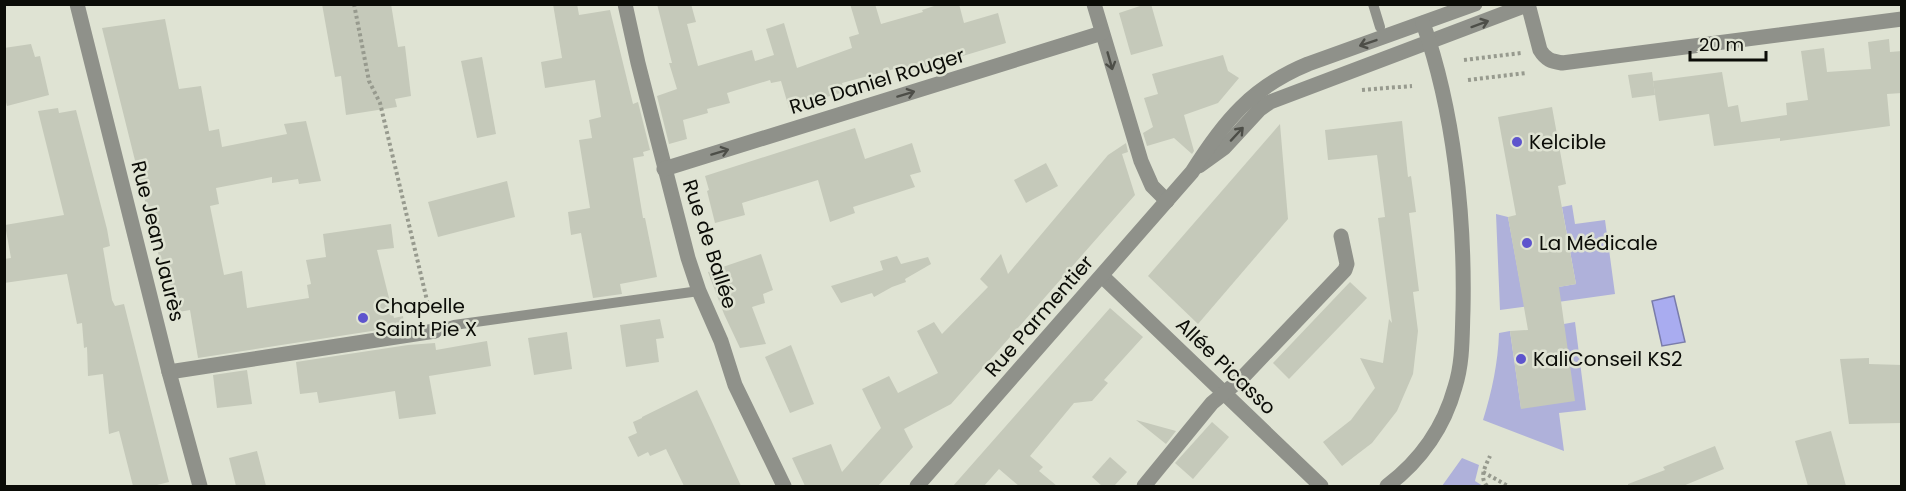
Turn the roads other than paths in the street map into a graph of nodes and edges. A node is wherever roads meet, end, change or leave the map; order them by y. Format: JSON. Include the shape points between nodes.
{"nodes":[{"id":1,"x":77,"y":4,"type":"edge"},
{"id":2,"x":625,"y":4,"type":"edge"},
{"id":3,"x":1094,"y":4,"type":"edge"},
{"id":4,"x":1373,"y":4,"type":"edge"},
{"id":5,"x":1474,"y":4,"type":"edge"},
{"id":6,"x":1529,"y":5,"type":"edge"},
{"id":7,"x":1902,"y":19,"type":"edge"},
{"id":8,"x":1423,"y":22,"type":"junction"},
{"id":9,"x":1380,"y":27,"type":"dead end"},
{"id":10,"x":1102,"y":33,"type":"junction"},
{"id":11,"x":1430,"y":43,"type":"junction"},
{"id":12,"x":664,"y":169,"type":"junction"},
{"id":13,"x":1192,"y":172,"type":"junction"},
{"id":14,"x":1167,"y":201,"type":"junction"},
{"id":15,"x":1341,"y":236,"type":"dead end"},
{"id":16,"x":1102,"y":276,"type":"junction"},
{"id":17,"x":699,"y":291,"type":"junction"},
{"id":18,"x":435,"y":331,"type":"joint"},
{"id":19,"x":169,"y":372,"type":"junction"},
{"id":20,"x":1224,"y":394,"type":"junction"},
{"id":21,"x":1403,"y":480,"type":"edge"},
{"id":22,"x":200,"y":486,"type":"edge"},
{"id":23,"x":784,"y":486,"type":"edge"},
{"id":24,"x":917,"y":486,"type":"edge"},
{"id":25,"x":1144,"y":486,"type":"edge"},
{"id":26,"x":1321,"y":486,"type":"edge"},
{"id":27,"x":1387,"y":486,"type":"edge"}],
"edges":[{"from":1,"to":19,"type":"street","name":"Rue Jean Jaurès"},
{"from":2,"to":12,"type":"street","name":"Rue de Ballée"},
{"from":3,"to":10,"type":"street"},
{"from":4,"to":9,"type":"lane"},
{"from":5,"to":8,"type":"street","name":"Rue Parmentier"},
{"from":6,"to":7,"type":"street","via":[[1540,50],[1548,60],[1562,63]]},
{"from":11,"to":6,"type":"street","name":"Rue Parmentier","one_way":true},
{"from":8,"to":11,"type":"street"},
{"from":8,"to":13,"type":"street","name":"Rue Parmentier","one_way":true,"via":[[1276,78],[1214,137]]},
{"from":12,"to":10,"type":"street","name":"Rue Daniel Rouger","one_way":true},
{"from":10,"to":14,"type":"street","one_way":true,"via":[[1146,174]]},
{"from":13,"to":11,"type":"street","name":"Rue Parmentier","one_way":true,"via":[[1224,148],[1270,102]]},
{"from":11,"to":21,"type":"street","via":[[1449,129],[1458,201],[1462,337],[1459,370],[1450,402],[1427,446]]},
{"from":12,"to":17,"type":"street","name":"Rue de Ballée"},
{"from":13,"to":14,"type":"street","name":"Rue Parmentier"},
{"from":14,"to":16,"type":"street","name":"Rue Parmentier"},
{"from":15,"to":20,"type":"street","via":[[1345,270]]},
{"from":16,"to":20,"type":"street","name":"Allée Picasso"},
{"from":16,"to":24,"type":"street","name":"Rue Parmentier"},
{"from":17,"to":18,"type":"lane","via":[[454,325]]},
{"from":17,"to":23,"type":"street","name":"Rue de Ballée","via":[[735,385]]},
{"from":18,"to":19,"type":"street"},
{"from":19,"to":22,"type":"street","name":"Rue Jean Jaurès"},
{"from":20,"to":25,"type":"street","via":[[1212,403]]},
{"from":20,"to":26,"type":"street","name":"Allée Picasso"},
{"from":21,"to":27,"type":"street"}]}
